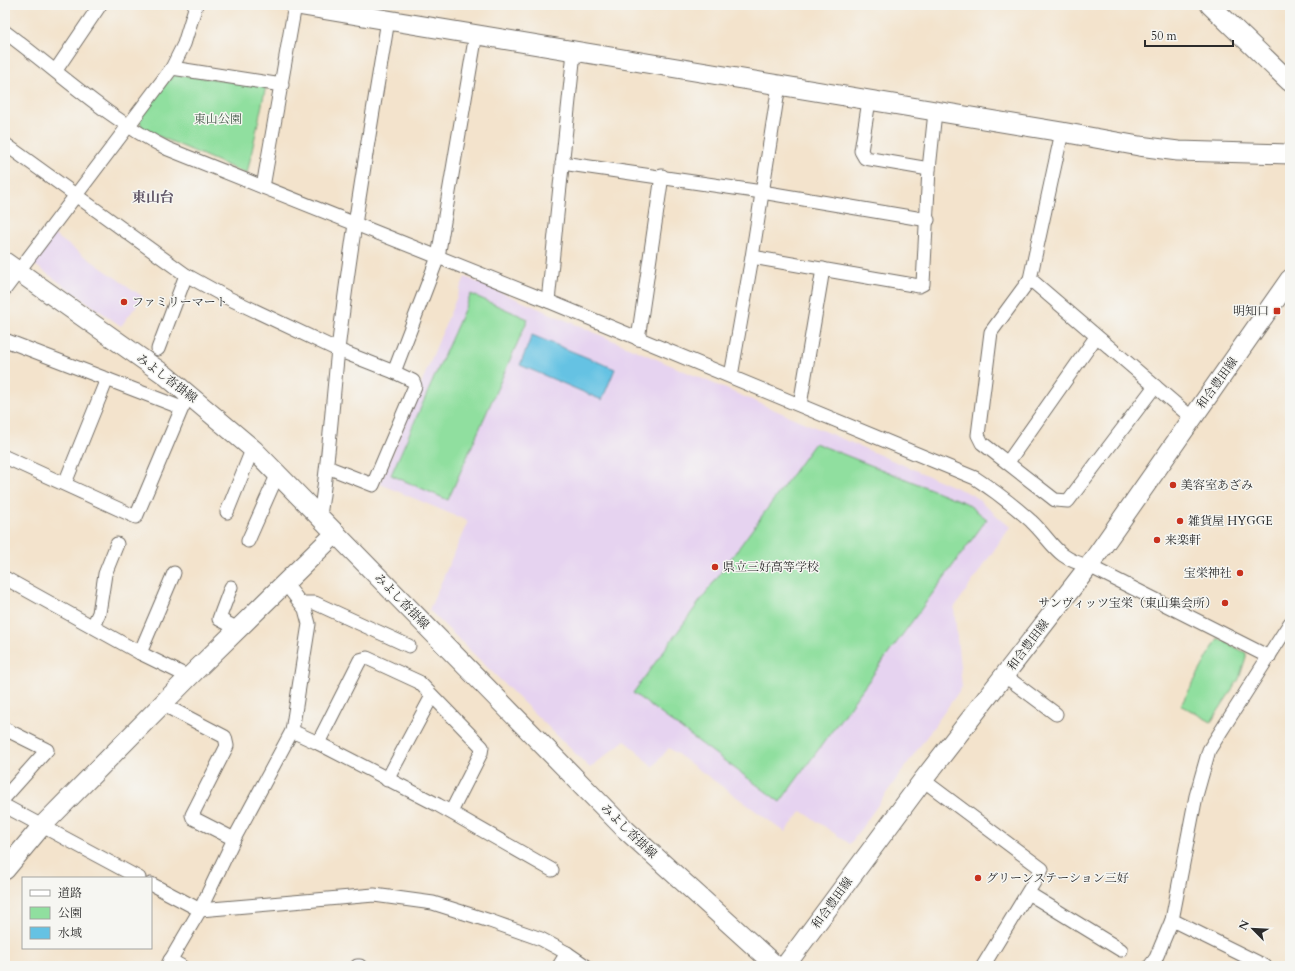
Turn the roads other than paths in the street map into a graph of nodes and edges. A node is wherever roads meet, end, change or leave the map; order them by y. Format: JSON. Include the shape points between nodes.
{"nodes":[{"id":1,"x":100,"y":5,"type":"edge"},
{"id":2,"x":196,"y":5,"type":"edge"},
{"id":3,"x":296,"y":5,"type":"edge"},
{"id":4,"x":1210,"y":5,"type":"edge"},
{"id":5,"x":388,"y":20,"type":"junction"},
{"id":6,"x":5,"y":32,"type":"edge"},
{"id":7,"x":476,"y":34,"type":"junction"},
{"id":8,"x":574,"y":52,"type":"junction"},
{"id":9,"x":172,"y":68,"type":"junction"},
{"id":10,"x":56,"y":70,"type":"junction"},
{"id":11,"x":1290,"y":82,"type":"edge"},
{"id":12,"x":282,"y":85,"type":"junction"},
{"id":13,"x":778,"y":85,"type":"junction"},
{"id":14,"x":869,"y":101,"type":"junction"},
{"id":15,"x":935,"y":112,"type":"junction"},
{"id":16,"x":127,"y":126,"type":"junction"},
{"id":17,"x":1062,"y":132,"type":"junction"},
{"id":18,"x":5,"y":144,"type":"edge"},
{"id":19,"x":1290,"y":154,"type":"edge"},
{"id":20,"x":562,"y":162,"type":"junction"},
{"id":21,"x":929,"y":169,"type":"junction"},
{"id":22,"x":662,"y":176,"type":"junction"},
{"id":23,"x":263,"y":187,"type":"junction"},
{"id":24,"x":762,"y":192,"type":"junction"},
{"id":25,"x":76,"y":194,"type":"junction"},
{"id":26,"x":928,"y":220,"type":"junction"},
{"id":27,"x":355,"y":223,"type":"junction"},
{"id":28,"x":438,"y":257,"type":"junction"},
{"id":29,"x":752,"y":257,"type":"junction"},
{"id":30,"x":12,"y":267,"type":"edge"},
{"id":31,"x":824,"y":269,"type":"junction"},
{"id":32,"x":186,"y":276,"type":"junction"},
{"id":33,"x":1290,"y":279,"type":"edge"},
{"id":34,"x":1030,"y":280,"type":"junction"},
{"id":35,"x":5,"y":289,"type":"edge"},
{"id":36,"x":548,"y":301,"type":"junction"},
{"id":37,"x":1096,"y":337,"type":"junction"},
{"id":38,"x":638,"y":339,"type":"junction"},
{"id":39,"x":5,"y":340,"type":"edge"},
{"id":40,"x":158,"y":349,"type":"dead end"},
{"id":41,"x":338,"y":350,"type":"junction"},
{"id":42,"x":394,"y":372,"type":"junction"},
{"id":43,"x":731,"y":376,"type":"junction"},
{"id":44,"x":106,"y":379,"type":"junction"},
{"id":45,"x":1155,"y":386,"type":"junction"},
{"id":46,"x":186,"y":401,"type":"junction"},
{"id":47,"x":800,"y":405,"type":"junction"},
{"id":48,"x":1192,"y":418,"type":"junction"},
{"id":49,"x":254,"y":450,"type":"junction"},
{"id":50,"x":5,"y":457,"type":"edge"},
{"id":51,"x":1008,"y":462,"type":"junction"},
{"id":52,"x":327,"y":467,"type":"junction"},
{"id":53,"x":280,"y":476,"type":"junction"},
{"id":54,"x":66,"y":483,"type":"junction"},
{"id":55,"x":227,"y":512,"type":"dead end"},
{"id":56,"x":320,"y":515,"type":"junction"},
{"id":57,"x":336,"y":532,"type":"junction"},
{"id":58,"x":248,"y":541,"type":"dead end"},
{"id":59,"x":117,"y":544,"type":"dead end"},
{"id":60,"x":1088,"y":566,"type":"junction"},
{"id":61,"x":174,"y":573,"type":"dead end"},
{"id":62,"x":5,"y":578,"type":"edge"},
{"id":63,"x":285,"y":583,"type":"junction"},
{"id":64,"x":231,"y":587,"type":"dead end"},
{"id":65,"x":301,"y":603,"type":"junction"},
{"id":66,"x":1290,"y":624,"type":"edge"},
{"id":67,"x":93,"y":626,"type":"junction"},
{"id":68,"x":238,"y":629,"type":"junction"},
{"id":69,"x":1286,"y":635,"type":"edge"},
{"id":70,"x":409,"y":646,"type":"dead end"},
{"id":71,"x":140,"y":653,"type":"junction"},
{"id":72,"x":1269,"y":657,"type":"junction"},
{"id":73,"x":1005,"y":676,"type":"junction"},
{"id":74,"x":189,"y":677,"type":"junction"},
{"id":75,"x":432,"y":696,"type":"junction"},
{"id":76,"x":162,"y":704,"type":"junction"},
{"id":77,"x":1056,"y":714,"type":"dead end"},
{"id":78,"x":5,"y":729,"type":"edge"},
{"id":79,"x":292,"y":731,"type":"junction"},
{"id":80,"x":318,"y":743,"type":"junction"},
{"id":81,"x":387,"y":780,"type":"junction"},
{"id":82,"x":923,"y":780,"type":"junction"},
{"id":83,"x":5,"y":797,"type":"edge"},
{"id":84,"x":5,"y":806,"type":"edge"},
{"id":85,"x":451,"y":812,"type":"junction"},
{"id":86,"x":41,"y":827,"type":"junction"},
{"id":87,"x":234,"y":839,"type":"junction"},
{"id":88,"x":5,"y":870,"type":"edge"},
{"id":89,"x":552,"y":870,"type":"dead end"},
{"id":90,"x":137,"y":877,"type":"edge"},
{"id":91,"x":152,"y":885,"type":"edge"},
{"id":92,"x":1028,"y":893,"type":"junction"},
{"id":93,"x":200,"y":910,"type":"junction"},
{"id":94,"x":1172,"y":920,"type":"junction"},
{"id":95,"x":1121,"y":950,"type":"dead end"},
{"id":96,"x":567,"y":953,"type":"junction"},
{"id":97,"x":173,"y":964,"type":"edge"},
{"id":98,"x":560,"y":966,"type":"edge"},
{"id":99,"x":586,"y":966,"type":"edge"},
{"id":100,"x":776,"y":966,"type":"edge"},
{"id":101,"x":785,"y":966,"type":"edge"},
{"id":102,"x":983,"y":966,"type":"edge"},
{"id":103,"x":1150,"y":966,"type":"edge"},
{"id":104,"x":1265,"y":966,"type":"edge"}],
"edges":[{"from":1,"to":10,"type":"street"},
{"from":2,"to":9,"type":"street","via":[[184,44]]},
{"from":3,"to":5,"type":"main road"},
{"from":3,"to":12,"type":"street"},
{"from":4,"to":11,"type":"main road"},
{"from":5,"to":7,"type":"main road"},
{"from":5,"to":27,"type":"street"},
{"from":6,"to":10,"type":"street"},
{"from":7,"to":8,"type":"main road"},
{"from":7,"to":28,"type":"street"},
{"from":8,"to":13,"type":"main road"},
{"from":8,"to":20,"type":"street"},
{"from":9,"to":12,"type":"street"},
{"from":9,"to":16,"type":"street"},
{"from":10,"to":16,"type":"street"},
{"from":12,"to":23,"type":"street"},
{"from":13,"to":14,"type":"main road"},
{"from":13,"to":24,"type":"street"},
{"from":14,"to":15,"type":"main road"},
{"from":14,"to":21,"type":"street","via":[[861,151],[865,158]]},
{"from":15,"to":17,"type":"main road"},
{"from":15,"to":21,"type":"street"},
{"from":16,"to":23,"type":"street","via":[[168,149]]},
{"from":16,"to":25,"type":"street"},
{"from":17,"to":19,"type":"main road","via":[[1178,151]]},
{"from":17,"to":34,"type":"street"},
{"from":18,"to":25,"type":"street"},
{"from":20,"to":22,"type":"street"},
{"from":20,"to":36,"type":"street"},
{"from":21,"to":26,"type":"street"},
{"from":22,"to":24,"type":"street"},
{"from":22,"to":38,"type":"street"},
{"from":23,"to":27,"type":"street"},
{"from":24,"to":26,"type":"street"},
{"from":24,"to":29,"type":"street"},
{"from":25,"to":30,"type":"street"},
{"from":25,"to":32,"type":"street"},
{"from":26,"to":31,"type":"street","via":[[923,284],[919,286]]},
{"from":27,"to":28,"type":"street"},
{"from":27,"to":41,"type":"street"},
{"from":28,"to":36,"type":"street"},
{"from":28,"to":42,"type":"street"},
{"from":29,"to":31,"type":"street"},
{"from":29,"to":43,"type":"street"},
{"from":30,"to":35,"type":"street"},
{"from":30,"to":46,"type":"main road","name":"みよし沓掛線","via":[[109,334]]},
{"from":31,"to":47,"type":"street"},
{"from":32,"to":40,"type":"street"},
{"from":32,"to":41,"type":"street"},
{"from":33,"to":48,"type":"main road","name":"和合豊田線"},
{"from":34,"to":37,"type":"street"},
{"from":34,"to":51,"type":"street","via":[[991,332],[978,435],[982,443]]},
{"from":36,"to":38,"type":"street"},
{"from":37,"to":45,"type":"street"},
{"from":37,"to":51,"type":"street"},
{"from":38,"to":43,"type":"street"},
{"from":39,"to":44,"type":"street"},
{"from":41,"to":42,"type":"street"},
{"from":41,"to":52,"type":"street"},
{"from":42,"to":52,"type":"street","via":[[413,382],[415,386],[373,485]]},
{"from":43,"to":47,"type":"street"},
{"from":44,"to":46,"type":"street"},
{"from":44,"to":54,"type":"street"},
{"from":45,"to":48,"type":"street"},
{"from":45,"to":51,"type":"street","via":[[1068,501],[1055,500]]},
{"from":46,"to":49,"type":"main road","name":"みよし沓掛線"},
{"from":46,"to":54,"type":"street","via":[[136,517]]},
{"from":47,"to":60,"type":"street","via":[[975,478],[1002,495],[1033,523],[1060,554],[1073,562]]},
{"from":48,"to":60,"type":"main road","name":"和合豊田線"},
{"from":49,"to":53,"type":"main road","name":"みよし沓掛線"},
{"from":49,"to":55,"type":"street"},
{"from":50,"to":54,"type":"street"},
{"from":52,"to":56,"type":"street"},
{"from":53,"to":56,"type":"main road","name":"みよし沓掛線"},
{"from":53,"to":58,"type":"street","via":[[275,480]]},
{"from":56,"to":57,"type":"main road","name":"みよし沓掛線"},
{"from":57,"to":63,"type":"main road"},
{"from":57,"to":100,"type":"main road","name":"みよし沓掛線","via":[[626,830]]},
{"from":59,"to":67,"type":"street","via":[[105,574],[99,613]]},
{"from":60,"to":72,"type":"street"},
{"from":60,"to":73,"type":"main road","name":"和合豊田線"},
{"from":61,"to":71,"type":"street"},
{"from":62,"to":67,"type":"street"},
{"from":63,"to":65,"type":"street"},
{"from":63,"to":68,"type":"main road"},
{"from":64,"to":68,"type":"street","via":[[219,619]]},
{"from":65,"to":70,"type":"street","via":[[315,603]]},
{"from":65,"to":79,"type":"street","via":[[308,615],[309,624]]},
{"from":66,"to":69,"type":"street"},
{"from":67,"to":71,"type":"street"},
{"from":68,"to":74,"type":"main road"},
{"from":69,"to":72,"type":"street"},
{"from":71,"to":74,"type":"street"},
{"from":72,"to":94,"type":"street","via":[[1209,750],[1196,796]]},
{"from":73,"to":77,"type":"street"},
{"from":73,"to":82,"type":"main road","name":"和合豊田線"},
{"from":74,"to":76,"type":"main road"},
{"from":75,"to":80,"type":"street","via":[[419,682],[363,658]]},
{"from":75,"to":81,"type":"street"},
{"from":75,"to":85,"type":"street","via":[[482,747]]},
{"from":76,"to":86,"type":"main road"},
{"from":76,"to":87,"type":"street","via":[[225,737],[227,746],[192,814],[193,818]]},
{"from":78,"to":83,"type":"street","via":[[47,750]]},
{"from":79,"to":80,"type":"street"},
{"from":79,"to":87,"type":"street"},
{"from":80,"to":81,"type":"street"},
{"from":81,"to":85,"type":"street"},
{"from":82,"to":92,"type":"street","via":[[1042,870]]},
{"from":82,"to":101,"type":"main road","name":"和合豊田線"},
{"from":84,"to":86,"type":"street"},
{"from":85,"to":89,"type":"street"},
{"from":86,"to":88,"type":"main road"},
{"from":86,"to":90,"type":"street"},
{"from":87,"to":93,"type":"street"},
{"from":91,"to":93,"type":"street"},
{"from":92,"to":95,"type":"street"},
{"from":92,"to":102,"type":"street"},
{"from":93,"to":96,"type":"street","via":[[374,895],[433,903],[541,940]]},
{"from":93,"to":97,"type":"street"},
{"from":94,"to":103,"type":"street"},
{"from":94,"to":104,"type":"street"},
{"from":96,"to":98,"type":"street"},
{"from":96,"to":99,"type":"street"}]}
